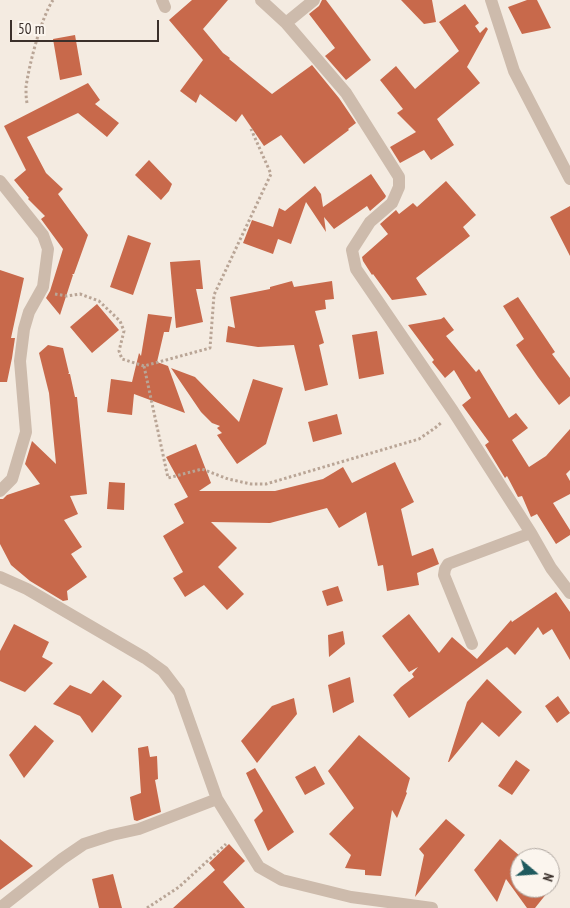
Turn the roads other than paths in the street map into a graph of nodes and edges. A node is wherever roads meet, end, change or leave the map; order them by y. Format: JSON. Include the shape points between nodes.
{"nodes":[{"id":1,"x":261,"y":0,"type":"edge"},
{"id":2,"x":314,"y":0,"type":"edge"},
{"id":3,"x":491,"y":0,"type":"edge"},
{"id":4,"x":286,"y":23,"type":"junction"},
{"id":5,"x":570,"y":179,"type":"edge"},
{"id":6,"x":0,"y":181,"type":"edge"},
{"id":7,"x":0,"y":491,"type":"edge"},
{"id":8,"x":531,"y":533,"type":"junction"},
{"id":9,"x":0,"y":577,"type":"edge"},
{"id":10,"x":570,"y":592,"type":"edge"},
{"id":11,"x":472,"y":644,"type":"dead end"},
{"id":12,"x":217,"y":799,"type":"junction"},
{"id":13,"x":0,"y":908,"type":"edge"},
{"id":14,"x":432,"y":908,"type":"edge"}],
"edges":[{"from":1,"to":4,"type":"street"},
{"from":2,"to":4,"type":"street"},
{"from":3,"to":5,"type":"street","via":[[514,71]]},
{"from":4,"to":8,"type":"street","via":[[346,93],[399,177],[399,187],[392,203],[370,222],[352,250],[356,269]]},
{"from":6,"to":7,"type":"street","via":[[43,234],[48,249],[43,286],[29,312],[20,361],[26,432],[12,479]]},
{"from":8,"to":10,"type":"street","via":[[551,568]]},
{"from":8,"to":11,"type":"street","via":[[448,564],[445,568],[444,574]]},
{"from":9,"to":12,"type":"street","via":[[27,589],[163,671],[179,692]]},
{"from":12,"to":13,"type":"street","via":[[139,829],[84,844]]},
{"from":12,"to":14,"type":"street","via":[[259,866],[282,880],[351,897]]}]}
